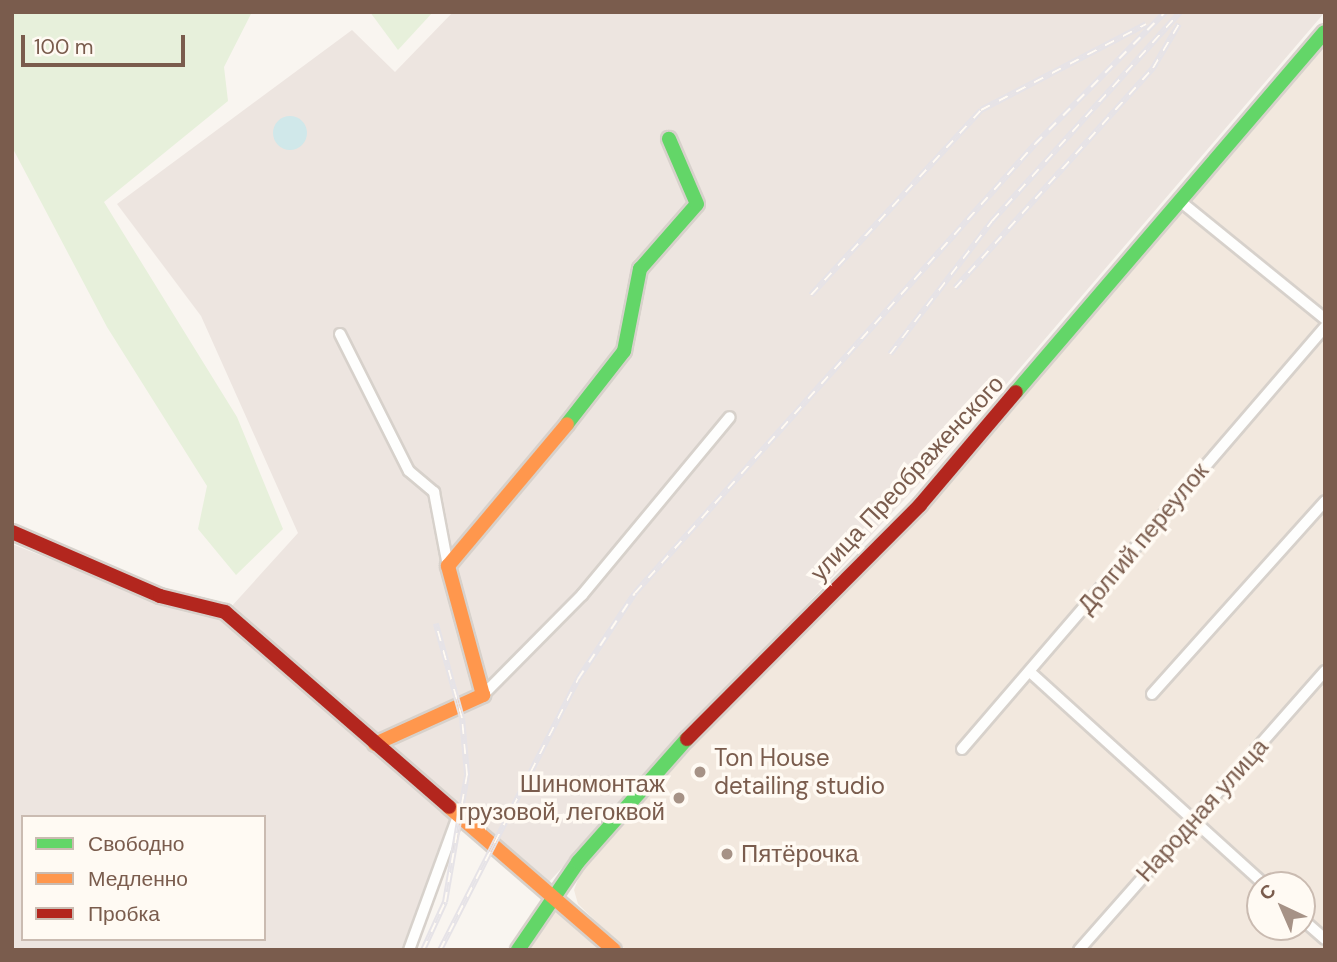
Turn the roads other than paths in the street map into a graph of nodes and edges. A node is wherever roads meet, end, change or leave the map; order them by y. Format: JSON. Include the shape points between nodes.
{"nodes":[{"id":1,"x":1325,"y":32,"type":"edge"},
{"id":2,"x":669,"y":139,"type":"dead end"},
{"id":3,"x":1180,"y":201,"type":"junction"},
{"id":4,"x":1325,"y":319,"type":"edge"},
{"id":5,"x":1325,"y":327,"type":"edge"},
{"id":6,"x":340,"y":334,"type":"dead end"},
{"id":7,"x":730,"y":417,"type":"dead end"},
{"id":8,"x":1325,"y":501,"type":"edge"},
{"id":9,"x":12,"y":531,"type":"edge"},
{"id":10,"x":448,"y":566,"type":"junction"},
{"id":11,"x":1325,"y":671,"type":"edge"},
{"id":12,"x":1030,"y":672,"type":"junction"},
{"id":13,"x":1153,"y":694,"type":"dead end"},
{"id":14,"x":483,"y":695,"type":"junction"},
{"id":15,"x":375,"y":744,"type":"junction"},
{"id":16,"x":962,"y":748,"type":"dead end"},
{"id":17,"x":458,"y":816,"type":"junction"},
{"id":18,"x":1193,"y":820,"type":"junction"},
{"id":19,"x":1249,"y":871,"type":"edge"},
{"id":20,"x":554,"y":898,"type":"junction"},
{"id":21,"x":410,"y":950,"type":"edge"},
{"id":22,"x":518,"y":950,"type":"edge"},
{"id":23,"x":614,"y":950,"type":"edge"},
{"id":24,"x":1079,"y":950,"type":"edge"}],
"edges":[{"from":1,"to":3,"type":"street","name":"улица Преображенского"},
{"from":2,"to":10,"type":"street","via":[[697,204],[640,269],[624,351],[492,521]]},
{"from":3,"to":4,"type":"street"},
{"from":3,"to":20,"type":"street","name":"улица Преображенского","via":[[920,505],[695,730],[578,862]]},
{"from":5,"to":12,"type":"street","name":"Долгий переулок"},
{"from":6,"to":10,"type":"street","via":[[409,471],[434,492]]},
{"from":7,"to":14,"type":"street","via":[[582,595]]},
{"from":8,"to":13,"type":"street"},
{"from":9,"to":15,"type":"street","via":[[160,596],[225,612]]},
{"from":10,"to":14,"type":"street"},
{"from":11,"to":18,"type":"street","name":"Народная улица"},
{"from":12,"to":16,"type":"street","name":"Долгий переулок"},
{"from":12,"to":18,"type":"street"},
{"from":14,"to":15,"type":"street"},
{"from":15,"to":17,"type":"street"},
{"from":17,"to":20,"type":"street"},
{"from":17,"to":21,"type":"street"},
{"from":18,"to":19,"type":"street"},
{"from":18,"to":24,"type":"street","name":"Народная улица"},
{"from":20,"to":22,"type":"street","name":"улица Преображенского"},
{"from":20,"to":23,"type":"street"}]}
